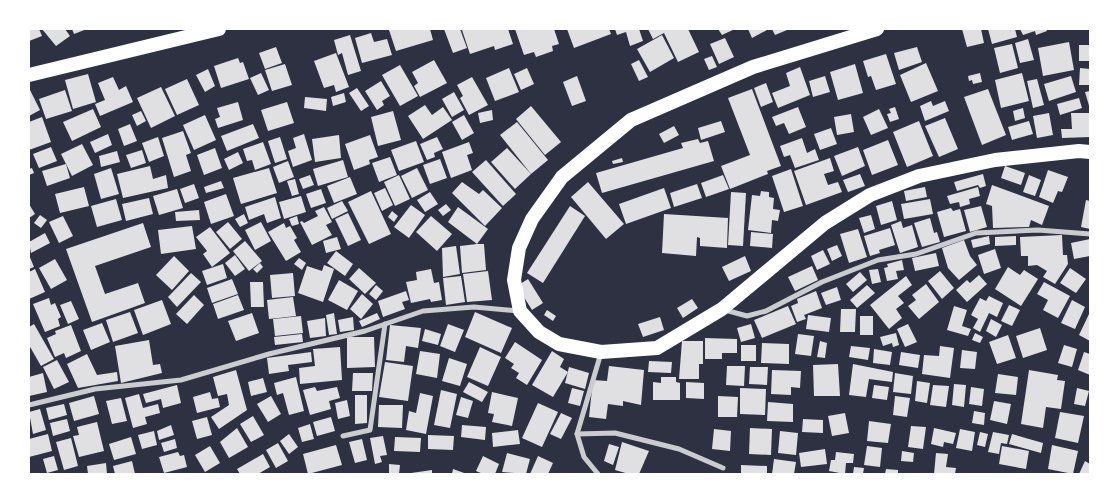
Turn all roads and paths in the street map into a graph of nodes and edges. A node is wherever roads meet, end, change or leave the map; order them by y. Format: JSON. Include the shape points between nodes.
{"nodes":[{"id":1,"x":219,"y":29,"type":"edge"},
{"id":2,"x":877,"y":29,"type":"edge"},
{"id":3,"x":29,"y":75,"type":"edge"},
{"id":4,"x":1090,"y":152,"type":"edge"},
{"id":5,"x":1090,"y":234,"type":"edge"},
{"id":6,"x":722,"y":309,"type":"junction"},
{"id":7,"x":520,"y":311,"type":"junction"},
{"id":8,"x":385,"y":324,"type":"junction"},
{"id":9,"x":601,"y":352,"type":"junction"},
{"id":10,"x":29,"y":405,"type":"edge"},
{"id":11,"x":577,"y":434,"type":"junction"},
{"id":12,"x":343,"y":436,"type":"dead end"},
{"id":13,"x":723,"y":468,"type":"dead end"},
{"id":14,"x":598,"y":474,"type":"edge"}],
"edges":[{"from":1,"to":3,"type":"highway"},
{"from":2,"to":7,"type":"highway","via":[[752,67],[631,120],[562,177],[532,219],[519,248],[514,280]]},
{"from":4,"to":6,"type":"highway","via":[[995,160],[919,176],[870,195],[825,223]]},
{"from":5,"to":6,"type":"street","via":[[1038,230],[976,233],[916,254],[878,260],[822,282],[766,311],[747,316]]},
{"from":6,"to":9,"type":"highway","via":[[657,348]]},
{"from":7,"to":8,"type":"street","via":[[474,307],[423,311]]},
{"from":7,"to":9,"type":"highway","via":[[539,332],[559,344]]},
{"from":8,"to":10,"type":"street","via":[[182,380],[96,389]]},
{"from":8,"to":12,"type":"street","via":[[370,430]]},
{"from":9,"to":11,"type":"street"},
{"from":11,"to":13,"type":"street","via":[[615,433],[679,449]]},
{"from":11,"to":14,"type":"street","via":[[584,457]]}]}
